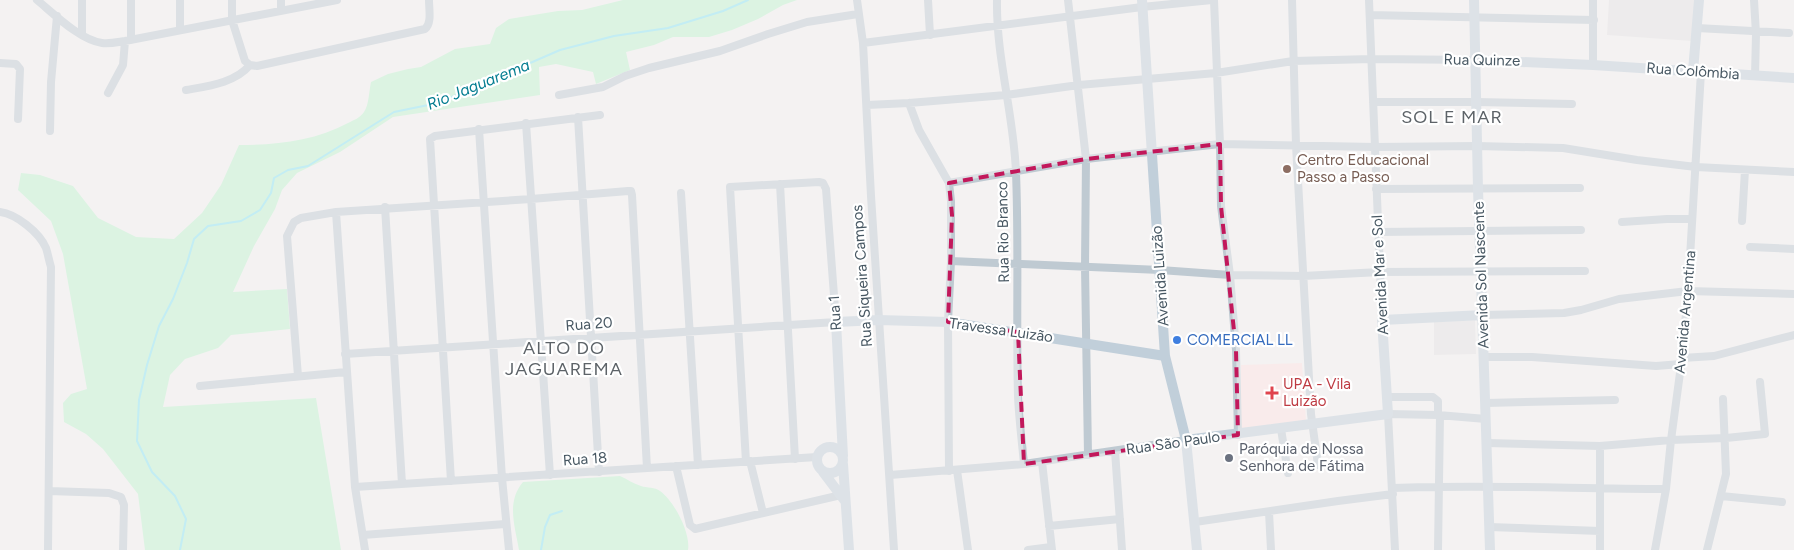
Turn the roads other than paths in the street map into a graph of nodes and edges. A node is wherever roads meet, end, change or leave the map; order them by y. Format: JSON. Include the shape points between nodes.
{"nodes":[{"id":1,"x":37,"y":0,"type":"edge"},
{"id":2,"x":82,"y":0,"type":"edge"},
{"id":3,"x":131,"y":0,"type":"edge"},
{"id":4,"x":180,"y":0,"type":"edge"},
{"id":5,"x":232,"y":0,"type":"edge"},
{"id":6,"x":281,"y":0,"type":"edge"},
{"id":7,"x":337,"y":0,"type":"edge"},
{"id":8,"x":429,"y":0,"type":"edge"},
{"id":9,"x":857,"y":0,"type":"edge"},
{"id":10,"x":928,"y":0,"type":"edge"},
{"id":11,"x":997,"y":0,"type":"edge"},
{"id":12,"x":1068,"y":0,"type":"edge"},
{"id":13,"x":1213,"y":0,"type":"edge"},
{"id":14,"x":1292,"y":0,"type":"edge"},
{"id":15,"x":1369,"y":0,"type":"edge"},
{"id":16,"x":1474,"y":0,"type":"edge"},
{"id":17,"x":1593,"y":0,"type":"edge"},
{"id":18,"x":1699,"y":0,"type":"edge"},
{"id":19,"x":1754,"y":0,"type":"edge"},
{"id":20,"x":326,"y":1,"type":"edge"},
{"id":21,"x":1142,"y":3,"type":"edge"},
{"id":22,"x":281,"y":10,"type":"junction"},
{"id":23,"x":858,"y":14,"type":"junction"},
{"id":24,"x":1370,"y":15,"type":"junction"},
{"id":25,"x":57,"y":16,"type":"junction"},
{"id":26,"x":1070,"y":16,"type":"junction"},
{"id":27,"x":1475,"y":18,"type":"junction"},
{"id":28,"x":232,"y":20,"type":"junction"},
{"id":29,"x":1594,"y":20,"type":"junction"},
{"id":30,"x":997,"y":26,"type":"junction"},
{"id":31,"x":1697,"y":28,"type":"junction"},
{"id":32,"x":180,"y":30,"type":"junction"},
{"id":33,"x":1756,"y":31,"type":"junction"},
{"id":34,"x":1789,"y":33,"type":"dead end"},
{"id":35,"x":82,"y":35,"type":"junction"},
{"id":36,"x":930,"y":35,"type":"junction"},
{"id":37,"x":128,"y":40,"type":"junction"},
{"id":38,"x":863,"y":43,"type":"junction"},
{"id":39,"x":1372,"y":59,"type":"junction"},
{"id":40,"x":1476,"y":60,"type":"junction"},
{"id":41,"x":1293,"y":61,"type":"junction"},
{"id":42,"x":0,"y":63,"type":"edge"},
{"id":43,"x":250,"y":65,"type":"junction"},
{"id":44,"x":1593,"y":65,"type":"junction"},
{"id":45,"x":1697,"y":71,"type":"junction"},
{"id":46,"x":1216,"y":73,"type":"junction"},
{"id":47,"x":1755,"y":76,"type":"junction"},
{"id":48,"x":1794,"y":78,"type":"edge"},
{"id":49,"x":1147,"y":79,"type":"junction"},
{"id":50,"x":1079,"y":85,"type":"junction"},
{"id":51,"x":186,"y":90,"type":"dead end"},
{"id":52,"x":108,"y":92,"type":"dead end"},
{"id":53,"x":559,"y":95,"type":"dead end"},
{"id":54,"x":1006,"y":95,"type":"junction"},
{"id":55,"x":1373,"y":102,"type":"junction"},
{"id":56,"x":1476,"y":102,"type":"junction"},
{"id":57,"x":909,"y":103,"type":"junction"},
{"id":58,"x":1572,"y":104,"type":"dead end"},
{"id":59,"x":867,"y":105,"type":"junction"},
{"id":60,"x":600,"y":115,"type":"dead end"},
{"id":61,"x":578,"y":117,"type":"junction"},
{"id":62,"x":18,"y":120,"type":"dead end"},
{"id":63,"x":526,"y":124,"type":"junction"},
{"id":64,"x":479,"y":129,"type":"junction"},
{"id":65,"x":50,"y":130,"type":"dead end"},
{"id":66,"x":1220,"y":144,"type":"junction"},
{"id":67,"x":1296,"y":146,"type":"junction"},
{"id":68,"x":1477,"y":146,"type":"junction"},
{"id":69,"x":1375,"y":147,"type":"junction"},
{"id":70,"x":1153,"y":151,"type":"junction"},
{"id":71,"x":1086,"y":159,"type":"junction"},
{"id":72,"x":1696,"y":166,"type":"junction"},
{"id":73,"x":1745,"y":170,"type":"junction"},
{"id":74,"x":1016,"y":171,"type":"junction"},
{"id":75,"x":1794,"y":172,"type":"edge"},
{"id":76,"x":949,"y":182,"type":"junction"},
{"id":77,"x":780,"y":184,"type":"junction"},
{"id":78,"x":1580,"y":188,"type":"dead end"},
{"id":79,"x":1376,"y":189,"type":"junction"},
{"id":80,"x":1478,"y":189,"type":"junction"},
{"id":81,"x":682,"y":193,"type":"dead end"},
{"id":82,"x":582,"y":195,"type":"junction"},
{"id":83,"x":531,"y":199,"type":"junction"},
{"id":84,"x":484,"y":202,"type":"junction"},
{"id":85,"x":434,"y":205,"type":"junction"},
{"id":86,"x":385,"y":207,"type":"junction"},
{"id":87,"x":0,"y":212,"type":"edge"},
{"id":88,"x":336,"y":212,"type":"junction"},
{"id":89,"x":1692,"y":220,"type":"junction"},
{"id":90,"x":1742,"y":221,"type":"dead end"},
{"id":91,"x":1622,"y":222,"type":"dead end"},
{"id":92,"x":1480,"y":230,"type":"junction"},
{"id":93,"x":1581,"y":230,"type":"dead end"},
{"id":94,"x":1378,"y":232,"type":"junction"},
{"id":95,"x":1750,"y":247,"type":"dead end"},
{"id":96,"x":1794,"y":249,"type":"edge"},
{"id":97,"x":951,"y":261,"type":"junction"},
{"id":98,"x":1017,"y":264,"type":"junction"},
{"id":99,"x":1085,"y":266,"type":"junction"},
{"id":100,"x":1160,"y":270,"type":"junction"},
{"id":101,"x":1380,"y":272,"type":"junction"},
{"id":102,"x":1481,"y":272,"type":"junction"},
{"id":103,"x":1586,"y":272,"type":"dead end"},
{"id":104,"x":1230,"y":276,"type":"junction"},
{"id":105,"x":1303,"y":276,"type":"junction"},
{"id":106,"x":1688,"y":291,"type":"junction"},
{"id":107,"x":1794,"y":294,"type":"edge"},
{"id":108,"x":1483,"y":315,"type":"junction"},
{"id":109,"x":879,"y":320,"type":"junction"},
{"id":110,"x":1382,"y":320,"type":"junction"},
{"id":111,"x":836,"y":322,"type":"junction"},
{"id":112,"x":948,"y":322,"type":"junction"},
{"id":113,"x":788,"y":326,"type":"junction"},
{"id":114,"x":738,"y":329,"type":"junction"},
{"id":115,"x":690,"y":332,"type":"junction"},
{"id":116,"x":1018,"y":332,"type":"junction"},
{"id":117,"x":640,"y":335,"type":"junction"},
{"id":118,"x":1794,"y":335,"type":"edge"},
{"id":119,"x":591,"y":338,"type":"junction"},
{"id":120,"x":541,"y":341,"type":"junction"},
{"id":121,"x":492,"y":344,"type":"junction"},
{"id":122,"x":1087,"y":344,"type":"junction"},
{"id":123,"x":442,"y":347,"type":"junction"},
{"id":124,"x":394,"y":350,"type":"junction"},
{"id":125,"x":345,"y":354,"type":"junction"},
{"id":126,"x":1165,"y":356,"type":"junction"},
{"id":127,"x":1484,"y":357,"type":"junction"},
{"id":128,"x":1682,"y":361,"type":"junction"},
{"id":129,"x":346,"y":372,"type":"junction"},
{"id":130,"x":298,"y":376,"type":"junction"},
{"id":131,"x":1760,"y":382,"type":"dead end"},
{"id":132,"x":200,"y":386,"type":"dead end"},
{"id":133,"x":1387,"y":397,"type":"junction"},
{"id":134,"x":1723,"y":399,"type":"dead end"},
{"id":135,"x":1615,"y":400,"type":"dead end"},
{"id":136,"x":1486,"y":403,"type":"junction"},
{"id":137,"x":1388,"y":414,"type":"junction"},
{"id":138,"x":1439,"y":415,"type":"junction"},
{"id":139,"x":1486,"y":419,"type":"junction"},
{"id":140,"x":1312,"y":425,"type":"junction"},
{"id":141,"x":1281,"y":429,"type":"junction"},
{"id":142,"x":1238,"y":435,"type":"junction"},
{"id":143,"x":842,"y":438,"type":"junction"},
{"id":144,"x":1726,"y":438,"type":"junction"},
{"id":145,"x":1186,"y":440,"type":"junction"},
{"id":146,"x":1671,"y":440,"type":"junction"},
{"id":147,"x":1487,"y":443,"type":"junction"},
{"id":148,"x":1600,"y":446,"type":"junction"},
{"id":149,"x":832,"y":447,"type":"junction"},
{"id":150,"x":1115,"y":451,"type":"junction"},
{"id":151,"x":1088,"y":455,"type":"junction"},
{"id":152,"x":817,"y":457,"type":"junction"},
{"id":153,"x":795,"y":459,"type":"junction"},
{"id":154,"x":843,"y":460,"type":"junction"},
{"id":155,"x":748,"y":462,"type":"junction"},
{"id":156,"x":1042,"y":462,"type":"junction"},
{"id":157,"x":1024,"y":464,"type":"junction"},
{"id":158,"x":698,"y":465,"type":"junction"},
{"id":159,"x":1318,"y":465,"type":"dead end"},
{"id":160,"x":676,"y":466,"type":"junction"},
{"id":161,"x":647,"y":468,"type":"junction"},
{"id":162,"x":953,"y":470,"type":"junction"},
{"id":163,"x":599,"y":472,"type":"junction"},
{"id":164,"x":823,"y":472,"type":"junction"},
{"id":165,"x":1288,"y":473,"type":"dead end"},
{"id":166,"x":550,"y":475,"type":"junction"},
{"id":167,"x":890,"y":475,"type":"junction"},
{"id":168,"x":502,"y":478,"type":"junction"},
{"id":169,"x":451,"y":481,"type":"junction"},
{"id":170,"x":402,"y":484,"type":"junction"},
{"id":171,"x":1438,"y":486,"type":"junction"},
{"id":172,"x":1488,"y":486,"type":"junction"},
{"id":173,"x":355,"y":487,"type":"junction"},
{"id":174,"x":1601,"y":489,"type":"junction"},
{"id":175,"x":1666,"y":490,"type":"junction"},
{"id":176,"x":49,"y":491,"type":"junction"},
{"id":177,"x":1393,"y":491,"type":"junction"},
{"id":178,"x":1721,"y":496,"type":"junction"},
{"id":179,"x":843,"y":499,"type":"junction"},
{"id":180,"x":1782,"y":502,"type":"dead end"},
{"id":181,"x":1269,"y":512,"type":"junction"},
{"id":182,"x":763,"y":513,"type":"junction"},
{"id":183,"x":1120,"y":518,"type":"junction"},
{"id":184,"x":1195,"y":522,"type":"junction"},
{"id":185,"x":505,"y":524,"type":"junction"},
{"id":186,"x":1049,"y":526,"type":"junction"},
{"id":187,"x":1489,"y":527,"type":"junction"},
{"id":188,"x":1600,"y":531,"type":"junction"},
{"id":189,"x":363,"y":535,"type":"junction"},
{"id":190,"x":1051,"y":548,"type":"edge"},
{"id":191,"x":48,"y":550,"type":"edge"},
{"id":192,"x":123,"y":550,"type":"edge"},
{"id":193,"x":365,"y":550,"type":"edge"},
{"id":194,"x":509,"y":550,"type":"edge"},
{"id":195,"x":849,"y":550,"type":"edge"},
{"id":196,"x":894,"y":550,"type":"edge"},
{"id":197,"x":968,"y":550,"type":"edge"},
{"id":198,"x":1028,"y":550,"type":"edge"},
{"id":199,"x":1122,"y":550,"type":"edge"},
{"id":200,"x":1197,"y":550,"type":"edge"},
{"id":201,"x":1271,"y":550,"type":"edge"},
{"id":202,"x":1395,"y":550,"type":"edge"},
{"id":203,"x":1438,"y":550,"type":"edge"},
{"id":204,"x":1490,"y":550,"type":"edge"},
{"id":205,"x":1600,"y":550,"type":"edge"},
{"id":206,"x":1655,"y":550,"type":"edge"},
{"id":207,"x":1707,"y":550,"type":"edge"}],
"edges":[{"from":1,"to":25,"type":"street"},
{"from":2,"to":35,"type":"street"},
{"from":3,"to":37,"type":"street"},
{"from":4,"to":32,"type":"street"},
{"from":5,"to":28,"type":"street"},
{"from":6,"to":22,"type":"street"},
{"from":7,"to":20,"type":"street"},
{"from":8,"to":43,"type":"street","via":[[428,26],[424,29]]},
{"from":9,"to":23,"type":"street","name":"Rua Siqueira Campos"},
{"from":10,"to":36,"type":"street"},
{"from":11,"to":30,"type":"street","name":"Rua Rio Branco"},
{"from":12,"to":26,"type":"street"},
{"from":13,"to":21,"type":"street"},
{"from":13,"to":46,"type":"street"},
{"from":14,"to":41,"type":"street"},
{"from":15,"to":24,"type":"street","name":"Avenida Mar e Sol"},
{"from":16,"to":27,"type":"street","name":"Avenida Sol Nascente"},
{"from":17,"to":29,"type":"street"},
{"from":18,"to":31,"type":"street","name":"Avenida Argentina"},
{"from":19,"to":33,"type":"street"},
{"from":20,"to":22,"type":"street"},
{"from":21,"to":26,"type":"street"},
{"from":21,"to":49,"type":"street","name":"Avenida Luizão"},
{"from":22,"to":28,"type":"street"},
{"from":23,"to":38,"type":"street","name":"Rua Siqueira Campos"},
{"from":23,"to":53,"type":"street","via":[[807,22],[720,51],[649,68],[603,87]]},
{"from":24,"to":27,"type":"street"},
{"from":24,"to":39,"type":"street","name":"Avenida Mar e Sol"},
{"from":25,"to":35,"type":"street"},
{"from":25,"to":65,"type":"street"},
{"from":26,"to":30,"type":"street"},
{"from":26,"to":50,"type":"street"},
{"from":27,"to":29,"type":"street"},
{"from":27,"to":40,"type":"street","name":"Avenida Sol Nascente"},
{"from":28,"to":32,"type":"street"},
{"from":28,"to":43,"type":"street","via":[[245,61]]},
{"from":29,"to":44,"type":"street"},
{"from":30,"to":36,"type":"street"},
{"from":30,"to":54,"type":"street","name":"Rua Rio Branco"},
{"from":31,"to":33,"type":"street"},
{"from":31,"to":45,"type":"street","name":"Avenida Argentina"},
{"from":32,"to":37,"type":"street"},
{"from":33,"to":34,"type":"street"},
{"from":33,"to":47,"type":"street"},
{"from":35,"to":37,"type":"street","via":[[102,43]]},
{"from":36,"to":38,"type":"street"},
{"from":37,"to":52,"type":"street","via":[[123,65]]},
{"from":38,"to":59,"type":"street","name":"Rua Siqueira Campos"},
{"from":39,"to":40,"type":"street","name":"Rua Quinze"},
{"from":39,"to":41,"type":"street","name":"Rua Quinze"},
{"from":39,"to":55,"type":"street","name":"Avenida Mar e Sol"},
{"from":40,"to":44,"type":"street","name":"Rua Quinze"},
{"from":40,"to":56,"type":"street","name":"Avenida Sol Nascente"},
{"from":41,"to":46,"type":"street","name":"Rua Quinze"},
{"from":41,"to":67,"type":"street"},
{"from":42,"to":62,"type":"street","via":[[16,64],[20,69]]},
{"from":43,"to":51,"type":"street","via":[[243,74],[234,78]]},
{"from":44,"to":45,"type":"street","name":"Rua Colômbia"},
{"from":45,"to":47,"type":"street","name":"Rua Colômbia"},
{"from":45,"to":72,"type":"street","name":"Avenida Argentina"},
{"from":46,"to":49,"type":"street","name":"Rua Quinze"},
{"from":46,"to":66,"type":"street"},
{"from":47,"to":48,"type":"street","name":"Rua Colômbia"},
{"from":49,"to":50,"type":"street","name":"Rua Quinze"},
{"from":49,"to":70,"type":"street","name":"Avenida Luizão"},
{"from":50,"to":54,"type":"street","name":"Rua Quinze"},
{"from":50,"to":71,"type":"street"},
{"from":54,"to":57,"type":"street","name":"Rua Quinze"},
{"from":54,"to":74,"type":"street","name":"Rua Rio Branco"},
{"from":55,"to":56,"type":"street"},
{"from":55,"to":69,"type":"street","name":"Avenida Mar e Sol"},
{"from":56,"to":58,"type":"street"},
{"from":56,"to":68,"type":"street","name":"Avenida Sol Nascente"},
{"from":57,"to":59,"type":"street","name":"Rua Quinze"},
{"from":57,"to":76,"type":"street","via":[[919,130]]},
{"from":59,"to":109,"type":"street","name":"Rua Siqueira Campos"},
{"from":60,"to":61,"type":"street"},
{"from":61,"to":63,"type":"street"},
{"from":61,"to":82,"type":"street"},
{"from":63,"to":64,"type":"street"},
{"from":63,"to":83,"type":"street"},
{"from":64,"to":84,"type":"street"},
{"from":64,"to":85,"type":"street","via":[[430,139]]},
{"from":66,"to":67,"type":"street"},
{"from":66,"to":70,"type":"street"},
{"from":66,"to":104,"type":"street","via":[[1221,206]]},
{"from":67,"to":69,"type":"street"},
{"from":67,"to":105,"type":"street"},
{"from":68,"to":69,"type":"street"},
{"from":68,"to":72,"type":"street","via":[[1576,150]]},
{"from":68,"to":80,"type":"street","name":"Avenida Sol Nascente"},
{"from":69,"to":79,"type":"street","name":"Avenida Mar e Sol"},
{"from":70,"to":71,"type":"street"},
{"from":70,"to":100,"type":"street","name":"Avenida Luizão"},
{"from":71,"to":74,"type":"street"},
{"from":71,"to":99,"type":"street"},
{"from":72,"to":73,"type":"street"},
{"from":72,"to":89,"type":"street","name":"Avenida Argentina"},
{"from":73,"to":75,"type":"street"},
{"from":73,"to":90,"type":"street"},
{"from":74,"to":76,"type":"street"},
{"from":74,"to":98,"type":"street","name":"Rua Rio Branco"},
{"from":76,"to":97,"type":"street"},
{"from":77,"to":111,"type":"street","name":"Rua 1","via":[[819,182],[826,189]]},
{"from":77,"to":113,"type":"street"},
{"from":77,"to":114,"type":"street","via":[[730,187]]},
{"from":78,"to":80,"type":"street"},
{"from":79,"to":80,"type":"street"},
{"from":79,"to":94,"type":"street","name":"Avenida Mar e Sol"},
{"from":80,"to":92,"type":"street","name":"Avenida Sol Nascente"},
{"from":81,"to":115,"type":"street"},
{"from":82,"to":83,"type":"street"},
{"from":82,"to":117,"type":"street","via":[[631,191]]},
{"from":82,"to":119,"type":"street"},
{"from":83,"to":84,"type":"street"},
{"from":83,"to":120,"type":"street"},
{"from":84,"to":85,"type":"street"},
{"from":84,"to":121,"type":"street"},
{"from":85,"to":86,"type":"street"},
{"from":85,"to":123,"type":"street"},
{"from":86,"to":88,"type":"street"},
{"from":86,"to":124,"type":"street"},
{"from":87,"to":176,"type":"street","via":[[15,217],[39,238],[46,247],[51,267]]},
{"from":88,"to":125,"type":"street"},
{"from":88,"to":130,"type":"street","via":[[301,218],[294,222],[288,236]]},
{"from":89,"to":91,"type":"street"},
{"from":89,"to":106,"type":"street","name":"Avenida Argentina"},
{"from":92,"to":93,"type":"street"},
{"from":92,"to":94,"type":"street"},
{"from":92,"to":102,"type":"street","name":"Avenida Sol Nascente"},
{"from":94,"to":101,"type":"street","name":"Avenida Mar e Sol"},
{"from":95,"to":96,"type":"street"},
{"from":97,"to":98,"type":"street"},
{"from":97,"to":112,"type":"street"},
{"from":98,"to":99,"type":"street"},
{"from":98,"to":116,"type":"street","name":"Rua Rio Branco"},
{"from":99,"to":100,"type":"street"},
{"from":99,"to":122,"type":"street"},
{"from":100,"to":104,"type":"street"},
{"from":100,"to":126,"type":"street","name":"Avenida Luizão"},
{"from":101,"to":102,"type":"street"},
{"from":101,"to":105,"type":"street"},
{"from":101,"to":110,"type":"street","name":"Avenida Mar e Sol"},
{"from":102,"to":103,"type":"street"},
{"from":102,"to":108,"type":"street","name":"Avenida Sol Nascente"},
{"from":104,"to":105,"type":"street"},
{"from":104,"to":142,"type":"street"},
{"from":105,"to":140,"type":"street"},
{"from":106,"to":107,"type":"street"},
{"from":106,"to":108,"type":"street","via":[[1619,299],[1564,313]]},
{"from":106,"to":128,"type":"street","name":"Avenida Argentina"},
{"from":108,"to":110,"type":"street"},
{"from":108,"to":127,"type":"street","name":"Avenida Sol Nascente"},
{"from":109,"to":111,"type":"street","name":"Travessa Luizão"},
{"from":109,"to":112,"type":"street","name":"Travessa Luizão"},
{"from":109,"to":167,"type":"street","name":"Rua Siqueira Campos"},
{"from":110,"to":133,"type":"street","name":"Avenida Mar e Sol"},
{"from":111,"to":113,"type":"street","name":"Rua 20"},
{"from":111,"to":143,"type":"street","name":"Rua 1"},
{"from":112,"to":116,"type":"street","name":"Travessa Luizão"},
{"from":112,"to":162,"type":"street"},
{"from":113,"to":114,"type":"street","name":"Rua 20"},
{"from":113,"to":153,"type":"street"},
{"from":114,"to":115,"type":"street","name":"Rua 20"},
{"from":114,"to":155,"type":"street"},
{"from":115,"to":117,"type":"street","name":"Rua 20"},
{"from":115,"to":158,"type":"street"},
{"from":116,"to":122,"type":"street","name":"Travessa Luizão"},
{"from":116,"to":157,"type":"street","name":"Rua Rio Branco","via":[[1018,398]]},
{"from":117,"to":119,"type":"street","name":"Rua 20"},
{"from":117,"to":161,"type":"street"},
{"from":118,"to":128,"type":"street","via":[[1719,355]]},
{"from":119,"to":120,"type":"street","name":"Rua 20"},
{"from":119,"to":163,"type":"street"},
{"from":120,"to":121,"type":"street","name":"Rua 20"},
{"from":120,"to":166,"type":"street"},
{"from":121,"to":123,"type":"street","name":"Rua 20"},
{"from":121,"to":168,"type":"street"},
{"from":122,"to":126,"type":"street","name":"Travessa Luizão"},
{"from":122,"to":151,"type":"street"},
{"from":123,"to":124,"type":"street","name":"Rua 20"},
{"from":123,"to":169,"type":"street"},
{"from":124,"to":125,"type":"street","name":"Rua 20"},
{"from":124,"to":170,"type":"street"},
{"from":125,"to":129,"type":"street"},
{"from":126,"to":145,"type":"street","name":"Avenida Luizão"},
{"from":127,"to":128,"type":"street","via":[[1648,365]]},
{"from":127,"to":136,"type":"street","name":"Avenida Sol Nascente"},
{"from":128,"to":146,"type":"street","name":"Avenida Argentina"},
{"from":129,"to":130,"type":"street"},
{"from":129,"to":173,"type":"street"},
{"from":130,"to":132,"type":"street"},
{"from":131,"to":144,"type":"street","via":[[1765,434]]},
{"from":133,"to":137,"type":"street","name":"Avenida Mar e Sol"},
{"from":133,"to":138,"type":"street","via":[[1433,397],[1438,401]]},
{"from":134,"to":144,"type":"street"},
{"from":135,"to":136,"type":"street"},
{"from":136,"to":139,"type":"street","name":"Avenida Sol Nascente"},
{"from":137,"to":138,"type":"street","name":"Rua São Paulo"},
{"from":137,"to":140,"type":"street","name":"Rua São Paulo"},
{"from":137,"to":177,"type":"street","name":"Avenida Mar e Sol"},
{"from":138,"to":139,"type":"street","name":"Rua São Paulo"},
{"from":138,"to":171,"type":"street"},
{"from":139,"to":147,"type":"street","name":"Avenida Sol Nascente"},
{"from":140,"to":141,"type":"street","name":"Rua São Paulo"},
{"from":140,"to":159,"type":"street"},
{"from":141,"to":142,"type":"street","name":"Rua São Paulo"},
{"from":141,"to":165,"type":"street"},
{"from":142,"to":145,"type":"street","name":"Rua São Paulo"},
{"from":143,"to":149,"type":"street","via":[[839,446]]},
{"from":143,"to":154,"type":"street","name":"Rua 1"},
{"from":144,"to":146,"type":"street"},
{"from":144,"to":178,"type":"street","via":[[1726,474]]},
{"from":145,"to":150,"type":"street","name":"Rua São Paulo"},
{"from":145,"to":184,"type":"street","name":"Avenida Luizão"},
{"from":146,"to":148,"type":"street"},
{"from":146,"to":175,"type":"street","name":"Avenida Argentina"},
{"from":147,"to":148,"type":"street"},
{"from":147,"to":172,"type":"street","name":"Avenida Sol Nascente"},
{"from":148,"to":174,"type":"street"},
{"from":149,"to":152,"type":"street","via":[[824,448]]},
{"from":149,"to":154,"type":"street","via":[[839,450]]},
{"from":150,"to":151,"type":"street","name":"Rua São Paulo"},
{"from":150,"to":183,"type":"street"},
{"from":151,"to":156,"type":"street","name":"Rua São Paulo"},
{"from":152,"to":153,"type":"street","name":"Rua 18"},
{"from":152,"to":164,"type":"street"},
{"from":153,"to":155,"type":"street","name":"Rua 18"},
{"from":154,"to":164,"type":"street","via":[[835,473]]},
{"from":154,"to":179,"type":"street","name":"Rua 1"},
{"from":155,"to":158,"type":"street","name":"Rua 18"},
{"from":155,"to":182,"type":"street"},
{"from":156,"to":157,"type":"street","name":"Rua São Paulo"},
{"from":156,"to":186,"type":"street"},
{"from":157,"to":162,"type":"street","name":"Rua São Paulo"},
{"from":158,"to":160,"type":"street","name":"Rua 18"},
{"from":160,"to":161,"type":"street","name":"Rua 18"},
{"from":160,"to":182,"type":"street","via":[[692,528]]},
{"from":161,"to":163,"type":"street","name":"Rua 18"},
{"from":162,"to":167,"type":"street","name":"Rua São Paulo"},
{"from":162,"to":197,"type":"street"},
{"from":163,"to":166,"type":"street","name":"Rua 18"},
{"from":164,"to":179,"type":"street"},
{"from":166,"to":168,"type":"street","name":"Rua 18"},
{"from":167,"to":196,"type":"street","name":"Rua Siqueira Campos"},
{"from":168,"to":169,"type":"street","name":"Rua 18"},
{"from":168,"to":185,"type":"street"},
{"from":169,"to":170,"type":"street","name":"Rua 18"},
{"from":170,"to":173,"type":"street","name":"Rua 18"},
{"from":171,"to":172,"type":"street"},
{"from":171,"to":177,"type":"street"},
{"from":171,"to":203,"type":"street"},
{"from":172,"to":174,"type":"street"},
{"from":172,"to":187,"type":"street","name":"Avenida Sol Nascente"},
{"from":173,"to":189,"type":"street"},
{"from":174,"to":175,"type":"street"},
{"from":174,"to":188,"type":"street"},
{"from":175,"to":206,"type":"street","name":"Avenida Argentina"},
{"from":176,"to":191,"type":"street"},
{"from":176,"to":192,"type":"street","via":[[109,493],[121,497],[124,505]]},
{"from":177,"to":181,"type":"street"},
{"from":177,"to":202,"type":"street","name":"Avenida Mar e Sol"},
{"from":178,"to":180,"type":"street"},
{"from":178,"to":207,"type":"street"},
{"from":179,"to":182,"type":"street"},
{"from":179,"to":195,"type":"street","name":"Rua 1"},
{"from":181,"to":184,"type":"street"},
{"from":181,"to":201,"type":"street"},
{"from":183,"to":186,"type":"street"},
{"from":183,"to":199,"type":"street"},
{"from":184,"to":200,"type":"street","name":"Avenida Luizão"},
{"from":185,"to":189,"type":"street"},
{"from":185,"to":194,"type":"street"},
{"from":186,"to":190,"type":"street"},
{"from":187,"to":188,"type":"street"},
{"from":187,"to":204,"type":"street","name":"Avenida Sol Nascente"},
{"from":188,"to":205,"type":"street"},
{"from":189,"to":193,"type":"street"},
{"from":190,"to":198,"type":"street"}]}
